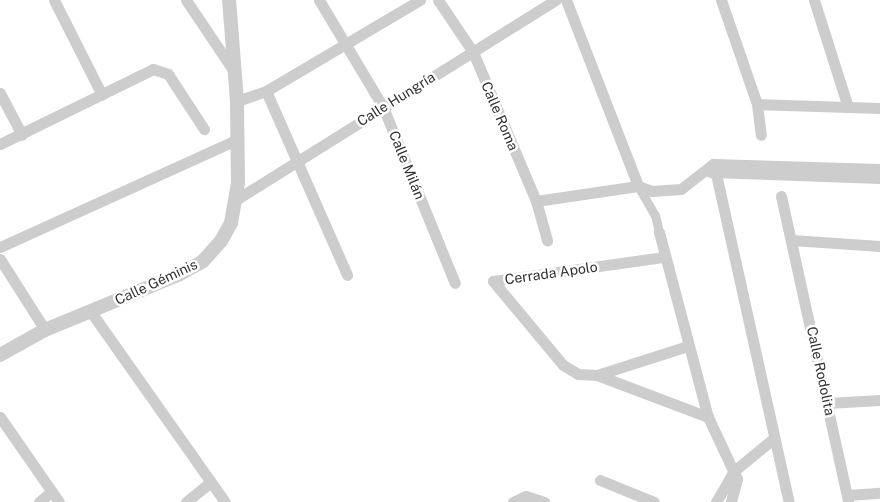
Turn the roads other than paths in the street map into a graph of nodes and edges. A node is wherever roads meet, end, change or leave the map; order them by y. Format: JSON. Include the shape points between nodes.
{"nodes":[{"id":1,"x":54,"y":0,"type":"edge"},
{"id":2,"x":186,"y":0,"type":"edge"},
{"id":3,"x":229,"y":0,"type":"edge"},
{"id":4,"x":318,"y":0,"type":"edge"},
{"id":5,"x":420,"y":0,"type":"edge"},
{"id":6,"x":438,"y":0,"type":"edge"},
{"id":7,"x":556,"y":0,"type":"edge"},
{"id":8,"x":566,"y":0,"type":"edge"},
{"id":9,"x":721,"y":0,"type":"edge"},
{"id":10,"x":814,"y":0,"type":"edge"},
{"id":11,"x":345,"y":43,"type":"junction"},
{"id":12,"x":473,"y":52,"type":"junction"},
{"id":13,"x":235,"y":73,"type":"junction"},
{"id":14,"x":266,"y":91,"type":"junction"},
{"id":15,"x":0,"y":93,"type":"edge"},
{"id":16,"x":102,"y":95,"type":"junction"},
{"id":17,"x":237,"y":101,"type":"junction"},
{"id":18,"x":757,"y":104,"type":"junction"},
{"id":19,"x":383,"y":107,"type":"junction"},
{"id":20,"x":848,"y":107,"type":"junction"},
{"id":21,"x":880,"y":108,"type":"edge"},
{"id":22,"x":204,"y":129,"type":"dead end"},
{"id":23,"x":761,"y":135,"type":"dead end"},
{"id":24,"x":22,"y":136,"type":"junction"},
{"id":25,"x":238,"y":139,"type":"junction"},
{"id":26,"x":0,"y":144,"type":"edge"},
{"id":27,"x":299,"y":160,"type":"junction"},
{"id":28,"x":880,"y":169,"type":"edge"},
{"id":29,"x":704,"y":171,"type":"junction"},
{"id":30,"x":716,"y":174,"type":"junction"},
{"id":31,"x":880,"y":178,"type":"edge"},
{"id":32,"x":638,"y":186,"type":"junction"},
{"id":33,"x":781,"y":196,"type":"dead end"},
{"id":34,"x":237,"y":199,"type":"junction"},
{"id":35,"x":536,"y":201,"type":"junction"},
{"id":36,"x":659,"y":232,"type":"joint"},
{"id":37,"x":547,"y":240,"type":"dead end"},
{"id":38,"x":792,"y":240,"type":"junction"},
{"id":39,"x":880,"y":246,"type":"edge"},
{"id":40,"x":0,"y":247,"type":"edge"},
{"id":41,"x":664,"y":257,"type":"junction"},
{"id":42,"x":0,"y":259,"type":"edge"},
{"id":43,"x":347,"y":276,"type":"dead end"},
{"id":44,"x":455,"y":283,"type":"dead end"},
{"id":45,"x":91,"y":312,"type":"junction"},
{"id":46,"x":45,"y":330,"type":"junction"},
{"id":47,"x":688,"y":346,"type":"junction"},
{"id":48,"x":0,"y":355,"type":"edge"},
{"id":49,"x":597,"y":375,"type":"junction"},
{"id":50,"x":880,"y":400,"type":"edge"},
{"id":51,"x":828,"y":403,"type":"junction"},
{"id":52,"x":0,"y":417,"type":"edge"},
{"id":53,"x":708,"y":417,"type":"junction"},
{"id":54,"x":774,"y":438,"type":"junction"},
{"id":55,"x":734,"y":471,"type":"junction"},
{"id":56,"x":600,"y":480,"type":"dead end"},
{"id":57,"x":211,"y":482,"type":"junction"},
{"id":58,"x":51,"y":492,"type":"junction"},
{"id":59,"x":880,"y":493,"type":"edge"},
{"id":60,"x":848,"y":498,"type":"edge"},
{"id":61,"x":515,"y":501,"type":"edge"},
{"id":62,"x":39,"y":502,"type":"edge"},
{"id":63,"x":59,"y":502,"type":"edge"},
{"id":64,"x":186,"y":502,"type":"edge"},
{"id":65,"x":225,"y":502,"type":"edge"},
{"id":66,"x":544,"y":502,"type":"edge"},
{"id":67,"x":654,"y":502,"type":"edge"},
{"id":68,"x":716,"y":502,"type":"edge"},
{"id":69,"x":731,"y":502,"type":"edge"},
{"id":70,"x":789,"y":502,"type":"edge"}],
"edges":[{"from":1,"to":16,"type":"street"},
{"from":2,"to":13,"type":"street"},
{"from":3,"to":13,"type":"street","name":"Calle Géminis"},
{"from":4,"to":11,"type":"street","name":"Calle Milán"},
{"from":5,"to":11,"type":"street"},
{"from":6,"to":12,"type":"street","name":"Calle Roma"},
{"from":7,"to":12,"type":"street","name":"Calle Hungría"},
{"from":8,"to":32,"type":"street"},
{"from":9,"to":18,"type":"street"},
{"from":10,"to":20,"type":"street"},
{"from":11,"to":14,"type":"street"},
{"from":11,"to":19,"type":"street","name":"Calle Milán"},
{"from":12,"to":19,"type":"street","name":"Calle Hungría"},
{"from":12,"to":35,"type":"street","name":"Calle Roma"},
{"from":13,"to":17,"type":"street","name":"Calle Géminis"},
{"from":14,"to":17,"type":"street"},
{"from":14,"to":27,"type":"street"},
{"from":15,"to":24,"type":"street"},
{"from":16,"to":22,"type":"street","via":[[154,69],[168,74]]},
{"from":16,"to":24,"type":"street"},
{"from":17,"to":25,"type":"street","name":"Calle Géminis"},
{"from":18,"to":20,"type":"street"},
{"from":18,"to":23,"type":"street"},
{"from":19,"to":27,"type":"street","name":"Calle Hungría"},
{"from":19,"to":44,"type":"street","name":"Calle Milán"},
{"from":20,"to":21,"type":"street"},
{"from":24,"to":26,"type":"street"},
{"from":25,"to":34,"type":"street","name":"Calle Géminis"},
{"from":25,"to":40,"type":"street"},
{"from":27,"to":34,"type":"street","name":"Calle Hungría"},
{"from":27,"to":43,"type":"street"},
{"from":28,"to":29,"type":"street","via":[[713,164]]},
{"from":29,"to":30,"type":"street"},
{"from":29,"to":32,"type":"street","via":[[681,189],[652,191]]},
{"from":30,"to":31,"type":"street"},
{"from":30,"to":54,"type":"street"},
{"from":32,"to":35,"type":"street"},
{"from":32,"to":36,"type":"street","via":[[655,215]]},
{"from":33,"to":38,"type":"street","name":"Calle Rodolita"},
{"from":34,"to":45,"type":"street","name":"Calle Géminis","via":[[221,241],[203,261]]},
{"from":35,"to":37,"type":"street","name":"Calle Roma"},
{"from":36,"to":41,"type":"street"},
{"from":38,"to":39,"type":"street"},
{"from":38,"to":51,"type":"street","name":"Calle Rodolita"},
{"from":41,"to":47,"type":"street"},
{"from":41,"to":49,"type":"street","name":"Cerrada Apolo","via":[[492,281],[563,365],[578,374]]},
{"from":42,"to":46,"type":"street"},
{"from":45,"to":46,"type":"street","name":"Calle Géminis"},
{"from":45,"to":57,"type":"street"},
{"from":46,"to":48,"type":"street","name":"Calle Géminis"},
{"from":47,"to":49,"type":"street","name":"Cerrada Apolo"},
{"from":47,"to":53,"type":"street"},
{"from":49,"to":53,"type":"street","name":"Cerrada Apolo"},
{"from":50,"to":51,"type":"street"},
{"from":51,"to":60,"type":"street","name":"Calle Rodolita"},
{"from":52,"to":58,"type":"street"},
{"from":53,"to":55,"type":"street"},
{"from":54,"to":55,"type":"street"},
{"from":54,"to":70,"type":"street"},
{"from":55,"to":68,"type":"street"},
{"from":55,"to":69,"type":"street","via":[[737,478]]},
{"from":56,"to":67,"type":"street","via":[[644,495]]},
{"from":57,"to":64,"type":"street"},
{"from":57,"to":65,"type":"street"},
{"from":58,"to":62,"type":"street"},
{"from":58,"to":63,"type":"street"},
{"from":59,"to":60,"type":"street"},
{"from":61,"to":66,"type":"street","via":[[534,496]]}]}
